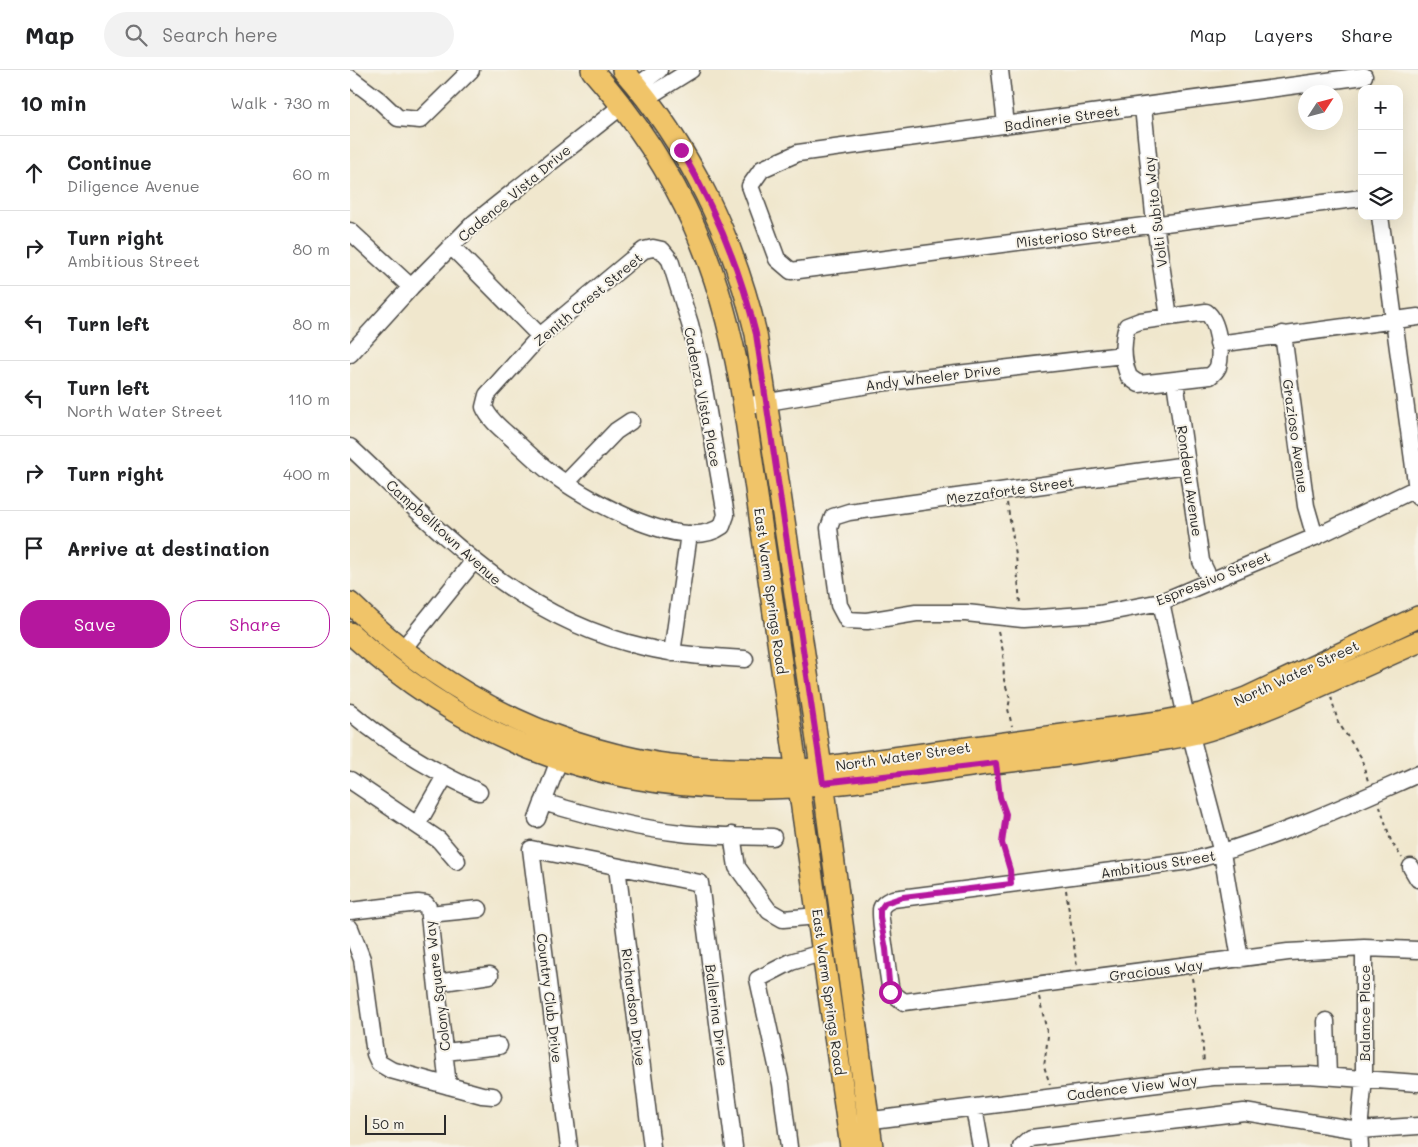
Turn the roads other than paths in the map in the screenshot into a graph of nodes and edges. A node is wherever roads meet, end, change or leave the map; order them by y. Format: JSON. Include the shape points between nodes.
{"nodes":[{"id":1,"x":471,"y":70,"type":"edge"},
{"id":2,"x":592,"y":70,"type":"edge"},
{"id":3,"x":609,"y":70,"type":"edge"},
{"id":4,"x":659,"y":70,"type":"edge"},
{"id":5,"x":691,"y":70,"type":"edge"},
{"id":6,"x":1000,"y":70,"type":"edge"},
{"id":7,"x":350,"y":78,"type":"edge"},
{"id":8,"x":1364,"y":78,"type":"edge"},
{"id":9,"x":635,"y":85,"type":"edge"},
{"id":10,"x":623,"y":105,"type":"junction"},
{"id":11,"x":1143,"y":107,"type":"junction"},
{"id":12,"x":1006,"y":125,"type":"junction"},
{"id":13,"x":698,"y":179,"type":"junction"},
{"id":14,"x":1358,"y":199,"type":"edge"},
{"id":15,"x":1381,"y":220,"type":"edge"},
{"id":16,"x":1155,"y":224,"type":"junction"},
{"id":17,"x":350,"y":230,"type":"edge"},
{"id":18,"x":451,"y":246,"type":"junction"},
{"id":19,"x":658,"y":248,"type":"joint"},
{"id":20,"x":791,"y":271,"type":"joint"},
{"id":21,"x":411,"y":287,"type":"junction"},
{"id":22,"x":1169,"y":317,"type":"junction"},
{"id":23,"x":1418,"y":317,"type":"edge"},
{"id":24,"x":1394,"y":319,"type":"junction"},
{"id":25,"x":1283,"y":334,"type":"junction"},
{"id":26,"x":540,"y":336,"type":"junction"},
{"id":27,"x":1218,"y":344,"type":"junction"},
{"id":28,"x":350,"y":354,"type":"edge"},
{"id":29,"x":1123,"y":355,"type":"junction"},
{"id":30,"x":1175,"y":381,"type":"junction"},
{"id":31,"x":767,"y":402,"type":"junction"},
{"id":32,"x":744,"y":406,"type":"junction"},
{"id":33,"x":631,"y":420,"type":"dead end"},
{"id":34,"x":350,"y":447,"type":"edge"},
{"id":35,"x":1187,"y":465,"type":"junction"},
{"id":36,"x":566,"y":483,"type":"junction"},
{"id":37,"x":1418,"y":493,"type":"edge"},
{"id":38,"x":689,"y":534,"type":"junction"},
{"id":39,"x":1315,"y":536,"type":"junction"},
{"id":40,"x":473,"y":562,"type":"junction"},
{"id":41,"x":1210,"y":580,"type":"junction"},
{"id":42,"x":1161,"y":602,"type":"junction"},
{"id":43,"x":350,"y":603,"type":"edge"},
{"id":44,"x":1418,"y":617,"type":"edge"},
{"id":45,"x":847,"y":620,"type":"joint"},
{"id":46,"x":351,"y":635,"type":"edge"},
{"id":47,"x":1418,"y":642,"type":"edge"},
{"id":48,"x":402,"y":650,"type":"junction"},
{"id":49,"x":672,"y":653,"type":"junction"},
{"id":50,"x":745,"y":659,"type":"dead end"},
{"id":51,"x":350,"y":712,"type":"edge"},
{"id":52,"x":1189,"y":725,"type":"junction"},
{"id":53,"x":559,"y":760,"type":"junction"},
{"id":54,"x":1418,"y":774,"type":"edge"},
{"id":55,"x":822,"y":775,"type":"junction"},
{"id":56,"x":444,"y":776,"type":"junction"},
{"id":57,"x":798,"y":778,"type":"junction"},
{"id":58,"x":351,"y":784,"type":"edge"},
{"id":59,"x":479,"y":792,"type":"dead end"},
{"id":60,"x":543,"y":802,"type":"junction"},
{"id":61,"x":537,"y":818,"type":"dead end"},
{"id":62,"x":418,"y":825,"type":"junction"},
{"id":63,"x":732,"y":836,"type":"junction"},
{"id":64,"x":773,"y":837,"type":"dead end"},
{"id":65,"x":1222,"y":853,"type":"junction"},
{"id":66,"x":457,"y":861,"type":"dead end"},
{"id":67,"x":617,"y":867,"type":"junction"},
{"id":68,"x":479,"y":909,"type":"dead end"},
{"id":69,"x":350,"y":911,"type":"edge"},
{"id":70,"x":429,"y":914,"type":"junction"},
{"id":71,"x":818,"y":916,"type":"junction"},
{"id":72,"x":350,"y":928,"type":"edge"},
{"id":73,"x":1364,"y":948,"type":"junction"},
{"id":74,"x":1418,"y":950,"type":"edge"},
{"id":75,"x":824,"y":952,"type":"junction"},
{"id":76,"x":1240,"y":959,"type":"junction"},
{"id":77,"x":357,"y":975,"type":"edge"},
{"id":78,"x":490,"y":976,"type":"dead end"},
{"id":79,"x":437,"y":983,"type":"junction"},
{"id":80,"x":895,"y":998,"type":"joint"},
{"id":81,"x":1326,"y":1021,"type":"dead end"},
{"id":82,"x":498,"y":1046,"type":"dead end"},
{"id":83,"x":445,"y":1052,"type":"junction"},
{"id":84,"x":1328,"y":1076,"type":"junction"},
{"id":85,"x":1364,"y":1078,"type":"junction"},
{"id":86,"x":1418,"y":1083,"type":"edge"},
{"id":87,"x":448,"y":1086,"type":"junction"},
{"id":88,"x":493,"y":1096,"type":"dead end"},
{"id":89,"x":974,"y":1108,"type":"junction"},
{"id":90,"x":869,"y":1121,"type":"junction"},
{"id":91,"x":848,"y":1123,"type":"junction"},
{"id":92,"x":1418,"y":1126,"type":"edge"},
{"id":93,"x":1359,"y":1130,"type":"junction"},
{"id":94,"x":1052,"y":1141,"type":"edge"},
{"id":95,"x":569,"y":1147,"type":"edge"},
{"id":96,"x":652,"y":1147,"type":"edge"},
{"id":97,"x":734,"y":1147,"type":"edge"},
{"id":98,"x":789,"y":1147,"type":"edge"},
{"id":99,"x":851,"y":1147,"type":"edge"},
{"id":100,"x":872,"y":1147,"type":"edge"},
{"id":101,"x":981,"y":1147,"type":"edge"},
{"id":102,"x":1021,"y":1147,"type":"edge"},
{"id":103,"x":1360,"y":1147,"type":"edge"}],
"edges":[{"from":1,"to":7,"type":"street","via":[[426,116],[408,121],[398,118]]},
{"from":2,"to":10,"type":"main road","name":"East Warm Springs Road"},
{"from":3,"to":9,"type":"main road","via":[[628,88]]},
{"from":4,"to":9,"type":"street"},
{"from":5,"to":9,"type":"street"},
{"from":6,"to":12,"type":"street"},
{"from":8,"to":11,"type":"street","name":"Badinerie Street"},
{"from":9,"to":13,"type":"main road","name":"East Warm Springs Road"},
{"from":10,"to":13,"type":"main road","via":[[635,106],[643,113]]},
{"from":10,"to":18,"type":"street","name":"Cadence Vista Drive","via":[[488,211]]},
{"from":10,"to":32,"type":"main road","name":"East Warm Springs Road","via":[[678,190],[710,262],[731,331]]},
{"from":11,"to":12,"type":"street","name":"Badinerie Street"},
{"from":11,"to":16,"type":"street","name":"Volti Subito Way"},
{"from":12,"to":20,"type":"street","name":"Badinerie Street","via":[[798,153],[762,169],[750,186],[777,259]]},
{"from":13,"to":31,"type":"main road","name":"East Warm Springs Road","via":[[728,242],[746,296]]},
{"from":14,"to":16,"type":"street","name":"Misterioso Street"},
{"from":15,"to":24,"type":"street"},
{"from":16,"to":20,"type":"street","name":"Misterioso Street"},
{"from":16,"to":22,"type":"street","name":"Volti Subito Way"},
{"from":17,"to":21,"type":"street"},
{"from":18,"to":21,"type":"street","name":"Cadence Vista Drive"},
{"from":18,"to":26,"type":"street"},
{"from":19,"to":26,"type":"street","name":"Zenith Crest Street","via":[[640,253]]},
{"from":19,"to":38,"type":"street","name":"Cadenza Vista Place","via":[[668,255],[672,264],[698,352],[726,515],[725,524],[714,531]]},
{"from":21,"to":28,"type":"street","name":"Cadence Vista Drive"},
{"from":22,"to":27,"type":"street","via":[[1206,312],[1215,322]]},
{"from":22,"to":29,"type":"street","via":[[1127,326]]},
{"from":23,"to":24,"type":"street"},
{"from":24,"to":25,"type":"street"},
{"from":24,"to":37,"type":"street"},
{"from":25,"to":27,"type":"street"},
{"from":25,"to":39,"type":"street","name":"Grazioso Avenue","via":[[1306,506]]},
{"from":26,"to":36,"type":"street","name":"Zenith Crest Street","via":[[487,395],[484,403],[492,420],[541,465]]},
{"from":27,"to":30,"type":"street","via":[[1218,366],[1210,376]]},
{"from":29,"to":30,"type":"street","via":[[1126,370],[1134,382]]},
{"from":29,"to":31,"type":"street","name":"Andy Wheeler Drive","via":[[887,382]]},
{"from":30,"to":35,"type":"street","name":"Rondeau Avenue"},
{"from":31,"to":32,"type":"street","name":"Andy Wheeler Drive"},
{"from":31,"to":55,"type":"main road","name":"East Warm Springs Road"},
{"from":32,"to":57,"type":"main road","name":"East Warm Springs Road"},
{"from":33,"to":36,"type":"street","via":[[616,431]]},
{"from":34,"to":40,"type":"street","name":"Campbelltown Avenue"},
{"from":35,"to":41,"type":"street","name":"Rondeau Avenue","via":[[1201,561]]},
{"from":35,"to":45,"type":"street","name":"Mezzaforte Street","via":[[849,512],[833,517],[829,528],[839,605]]},
{"from":36,"to":38,"type":"street","via":[[623,516]]},
{"from":37,"to":39,"type":"street","name":"Espressivo Street"},
{"from":38,"to":49,"type":"street"},
{"from":39,"to":41,"type":"street","name":"Espressivo Street"},
{"from":40,"to":48,"type":"street"},
{"from":40,"to":49,"type":"street","name":"Campbelltown Avenue","via":[[524,598],[580,626],[611,638]]},
{"from":41,"to":42,"type":"street","name":"Espressivo Street"},
{"from":42,"to":45,"type":"street","name":"Espressivo Street","via":[[1099,614],[1023,619],[966,613],[916,613],[867,621]]},
{"from":42,"to":52,"type":"street"},
{"from":43,"to":48,"type":"main road","name":"North Water Street"},
{"from":44,"to":52,"type":"main road","name":"North Water Street","via":[[1217,709]]},
{"from":46,"to":53,"type":"main road","name":"North Water Street","via":[[388,666],[447,707],[520,745]]},
{"from":47,"to":52,"type":"main road","name":"North Water Street","via":[[1247,716]]},
{"from":48,"to":57,"type":"main road","name":"North Water Street","via":[[439,678],[488,706],[582,745],[658,763]]},
{"from":49,"to":50,"type":"street","name":"Campbelltown Avenue"},
{"from":51,"to":56,"type":"street","via":[[393,745]]},
{"from":52,"to":55,"type":"main road","name":"North Water Street","via":[[1015,741]]},
{"from":52,"to":55,"type":"main road","name":"North Water Street","via":[[1130,746],[996,763]]},
{"from":52,"to":65,"type":"street"},
{"from":53,"to":57,"type":"main road","name":"North Water Street","via":[[608,775],[682,786],[742,788]]},
{"from":53,"to":60,"type":"street"},
{"from":54,"to":65,"type":"street","name":"Ambitious Street","via":[[1277,835]]},
{"from":55,"to":57,"type":"main road","name":"North Water Street"},
{"from":55,"to":90,"type":"main road","name":"East Warm Springs Road"},
{"from":56,"to":59,"type":"street"},
{"from":56,"to":62,"type":"street"},
{"from":57,"to":71,"type":"main road","name":"East Warm Springs Road"},
{"from":58,"to":62,"type":"street"},
{"from":60,"to":61,"type":"street"},
{"from":60,"to":63,"type":"street","via":[[639,827]]},
{"from":62,"to":66,"type":"street","via":[[439,840]]},
{"from":63,"to":64,"type":"street"},
{"from":63,"to":71,"type":"street","via":[[737,867],[769,911],[788,920]]},
{"from":65,"to":76,"type":"street"},
{"from":65,"to":80,"type":"street","name":"Ambitious Street","via":[[1190,861],[903,897],[885,903],[880,910],[880,918],[890,992]]},
{"from":67,"to":95,"type":"street","name":"Country Club Drive","via":[[532,849]]},
{"from":67,"to":96,"type":"street","name":"Richardson Drive"},
{"from":67,"to":97,"type":"street","name":"Ballerina Drive","via":[[700,883]]},
{"from":68,"to":70,"type":"street"},
{"from":69,"to":70,"type":"street","name":"Colony Square Way","via":[[418,902],[426,904]]},
{"from":70,"to":79,"type":"street","name":"Colony Square Way"},
{"from":71,"to":75,"type":"main road","name":"East Warm Springs Road"},
{"from":72,"to":77,"type":"street","via":[[362,959]]},
{"from":73,"to":74,"type":"street","name":"Gracious Way"},
{"from":73,"to":76,"type":"street","name":"Gracious Way","via":[[1297,951]]},
{"from":73,"to":85,"type":"street","name":"Balance Place"},
{"from":75,"to":91,"type":"main road","name":"East Warm Springs Road"},
{"from":75,"to":98,"type":"street","via":[[791,962],[758,979],[780,1084]]},
{"from":76,"to":80,"type":"street","name":"Gracious Way","via":[[904,1002]]},
{"from":77,"to":87,"type":"street","via":[[379,1063],[390,1070]]},
{"from":78,"to":79,"type":"street"},
{"from":79,"to":83,"type":"street","name":"Colony Square Way"},
{"from":81,"to":84,"type":"street"},
{"from":82,"to":83,"type":"street"},
{"from":83,"to":87,"type":"street","name":"Colony Square Way"},
{"from":84,"to":85,"type":"street","name":"Cadence View Way"},
{"from":84,"to":89,"type":"street","name":"Cadence View Way","via":[[1257,1074],[1206,1078]]},
{"from":85,"to":86,"type":"street","name":"Cadence View Way"},
{"from":85,"to":93,"type":"street","name":"Balance Place"},
{"from":87,"to":88,"type":"street"},
{"from":89,"to":90,"type":"street","name":"Cadence View Way"},
{"from":89,"to":101,"type":"street"},
{"from":90,"to":91,"type":"street","name":"Cadence View Way"},
{"from":90,"to":100,"type":"main road","name":"East Warm Springs Road"},
{"from":91,"to":99,"type":"main road","name":"East Warm Springs Road"},
{"from":92,"to":93,"type":"street"},
{"from":93,"to":94,"type":"street","via":[[1244,1112]]},
{"from":93,"to":103,"type":"street","name":"Balance Place"},
{"from":94,"to":102,"type":"street","via":[[1032,1138]]}]}
